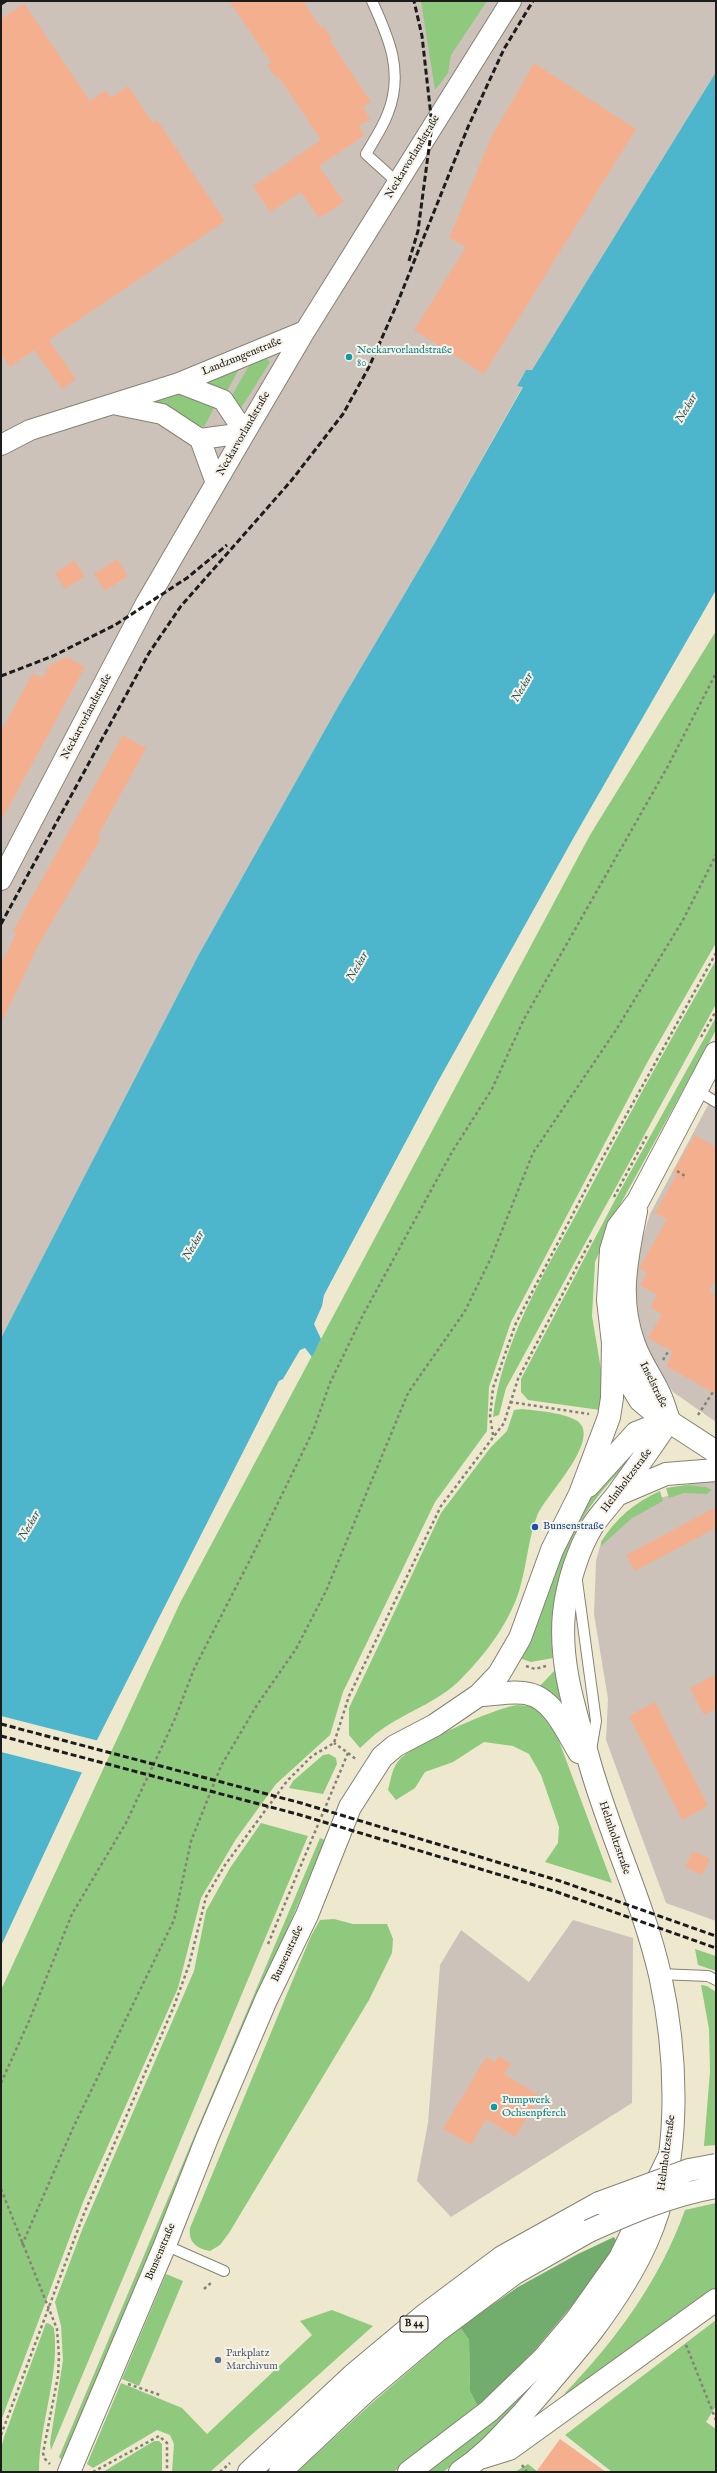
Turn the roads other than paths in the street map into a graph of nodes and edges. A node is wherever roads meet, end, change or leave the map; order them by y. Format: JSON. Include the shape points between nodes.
{"nodes":[{"id":1,"x":372,"y":1,"type":"edge"},
{"id":2,"x":511,"y":1,"type":"edge"},
{"id":3,"x":398,"y":183,"type":"junction"},
{"id":4,"x":305,"y":330,"type":"junction"},
{"id":5,"x":178,"y":383,"type":"junction"},
{"id":6,"x":113,"y":404,"type":"junction"},
{"id":7,"x":244,"y":433,"type":"junction"},
{"id":8,"x":200,"y":439,"type":"junction"},
{"id":9,"x":1,"y":445,"type":"edge"},
{"id":10,"x":216,"y":483,"type":"junction"},
{"id":11,"x":1,"y":880,"type":"edge"},
{"id":12,"x":716,"y":1053,"type":"edge"},
{"id":13,"x":696,"y":1090,"type":"junction"},
{"id":14,"x":716,"y":1102,"type":"edge"},
{"id":15,"x":638,"y":1201,"type":"junction"},
{"id":16,"x":613,"y":1343,"type":"junction"},
{"id":17,"x":669,"y":1420,"type":"junction"},
{"id":18,"x":716,"y":1452,"type":"edge"},
{"id":19,"x":716,"y":1470,"type":"edge"},
{"id":20,"x":580,"y":1494,"type":"junction"},
{"id":21,"x":616,"y":1496,"type":"junction"},
{"id":22,"x":479,"y":1695,"type":"junction"},
{"id":23,"x":591,"y":1768,"type":"junction"},
{"id":24,"x":660,"y":1974,"type":"junction"},
{"id":25,"x":716,"y":1980,"type":"edge"},
{"id":26,"x":668,"y":2158,"type":"junction"},
{"id":27,"x":716,"y":2165,"type":"edge"},
{"id":28,"x":716,"y":2187,"type":"edge"},
{"id":29,"x":166,"y":2245,"type":"junction"},
{"id":30,"x":224,"y":2271,"type":"dead end"},
{"id":31,"x":716,"y":2300,"type":"edge"},
{"id":32,"x":484,"y":2457,"type":"junction"},
{"id":33,"x":60,"y":2469,"type":"edge"},
{"id":34,"x":249,"y":2472,"type":"edge"},
{"id":35,"x":280,"y":2472,"type":"edge"},
{"id":36,"x":409,"y":2472,"type":"edge"},
{"id":37,"x":460,"y":2472,"type":"edge"}],
"edges":[{"from":1,"to":3,"type":"lane","via":[[391,43],[395,78],[389,113],[366,154]]},
{"from":2,"to":3,"type":"street","name":"Neckarvorlandstraße"},
{"from":3,"to":4,"type":"street","name":"Neckarvorlandstraße"},
{"from":4,"to":5,"type":"street","name":"Landzungenstraße"},
{"from":4,"to":7,"type":"street","name":"Neckarvorlandstraße"},
{"from":5,"to":6,"type":"street","name":"Landzungenstraße"},
{"from":5,"to":7,"type":"street","name":"Landzungenstraße","via":[[223,400]]},
{"from":6,"to":8,"type":"street","name":"Landzungenstraße","via":[[162,414]]},
{"from":6,"to":9,"type":"street","name":"Landzungenstraße","via":[[30,430]]},
{"from":7,"to":8,"type":"street"},
{"from":7,"to":10,"type":"street","name":"Neckarvorlandstraße"},
{"from":8,"to":10,"type":"street"},
{"from":10,"to":11,"type":"street","name":"Neckarvorlandstraße","via":[[146,603]]},
{"from":12,"to":13,"type":"street","name":"Inselstraße"},
{"from":13,"to":14,"type":"lane"},
{"from":13,"to":15,"type":"street","name":"Inselstraße"},
{"from":15,"to":16,"type":"street","name":"Inselstraße","via":[[618,1227],[611,1250],[608,1300]]},
{"from":15,"to":17,"type":"street","name":"Inselstraße","via":[[624,1271],[627,1318],[634,1343]]},
{"from":16,"to":17,"type":"street","name":"Inselstraße","via":[[626,1377],[640,1400]]},
{"from":16,"to":20,"type":"street","name":"Bunsenstraße","via":[[609,1417]]},
{"from":17,"to":18,"type":"street"},
{"from":17,"to":20,"type":"street","name":"Bunsenstraße","via":[[636,1433]]},
{"from":17,"to":21,"type":"street","name":"Helmholtzstraße"},
{"from":19,"to":21,"type":"street","via":[[666,1474]]},
{"from":20,"to":22,"type":"street","name":"Bunsenstraße","via":[[552,1550],[517,1644],[499,1674]]},
{"from":21,"to":23,"type":"street","name":"Helmholtzstraße","via":[[593,1526],[575,1567],[564,1612],[564,1657],[569,1688]]},
{"from":22,"to":23,"type":"street","name":"Helmholtzstraße","via":[[528,1693],[541,1698],[560,1720]]},
{"from":22,"to":29,"type":"street","name":"Bunsenstraße","via":[[435,1725],[395,1746],[382,1757],[350,1807],[307,1915],[266,2000],[207,2138]]},
{"from":23,"to":24,"type":"street","name":"Helmholtzstraße"},
{"from":24,"to":25,"type":"lane","via":[[708,1976]]},
{"from":24,"to":26,"type":"street","name":"Helmholtzstraße","via":[[670,2036],[673,2076]]},
{"from":26,"to":32,"type":"street","name":"Helmholtzstraße","via":[[658,2211],[632,2272],[602,2317],[564,2366]]},
{"from":26,"to":36,"type":"street","via":[[620,2258],[576,2320],[543,2359],[489,2411]]},
{"from":27,"to":34,"type":"street","number":"B 44","bridge":true,"via":[[689,2170],[599,2203],[502,2257],[426,2314],[353,2375]]},
{"from":28,"to":35,"type":"street","number":"B 44","bridge":true,"via":[[692,2191],[644,2207],[589,2231],[515,2273],[436,2332],[366,2391]]},
{"from":29,"to":30,"type":"lane"},
{"from":29,"to":33,"type":"street","name":"Bunsenstraße","via":[[109,2376]]},
{"from":31,"to":32,"type":"street","via":[[509,2449]]},
{"from":32,"to":37,"type":"street","name":"Helmholtzstraße"}]}
